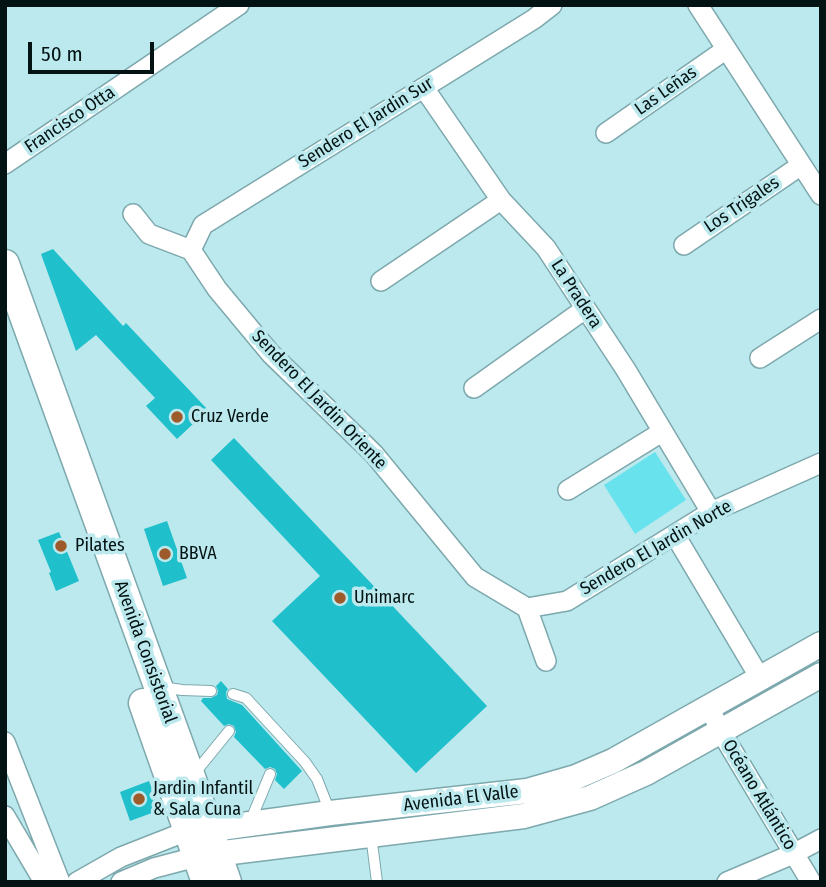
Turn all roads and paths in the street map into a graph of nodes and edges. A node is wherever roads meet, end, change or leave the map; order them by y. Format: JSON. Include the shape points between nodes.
{"nodes":[{"id":1,"x":239,"y":5,"type":"edge"},
{"id":2,"x":552,"y":5,"type":"edge"},
{"id":3,"x":698,"y":5,"type":"edge"},
{"id":4,"x":725,"y":50,"type":"junction"},
{"id":5,"x":424,"y":88,"type":"junction"},
{"id":6,"x":606,"y":133,"type":"dead end"},
{"id":7,"x":5,"y":164,"type":"edge"},
{"id":8,"x":800,"y":166,"type":"junction"},
{"id":9,"x":821,"y":195,"type":"edge"},
{"id":10,"x":501,"y":200,"type":"junction"},
{"id":11,"x":133,"y":214,"type":"dead end"},
{"id":12,"x":684,"y":244,"type":"dead end"},
{"id":13,"x":191,"y":250,"type":"junction"},
{"id":14,"x":5,"y":264,"type":"edge"},
{"id":15,"x":382,"y":281,"type":"dead end"},
{"id":16,"x":585,"y":309,"type":"junction"},
{"id":17,"x":5,"y":316,"type":"edge"},
{"id":18,"x":821,"y":319,"type":"edge"},
{"id":19,"x":760,"y":358,"type":"dead end"},
{"id":20,"x":474,"y":387,"type":"dead end"},
{"id":21,"x":662,"y":432,"type":"junction"},
{"id":22,"x":821,"y":463,"type":"edge"},
{"id":23,"x":568,"y":490,"type":"dead end"},
{"id":24,"x":711,"y":512,"type":"junction"},
{"id":25,"x":675,"y":534,"type":"junction"},
{"id":26,"x":527,"y":608,"type":"junction"},
{"id":27,"x":821,"y":644,"type":"edge"},
{"id":28,"x":546,"y":661,"type":"dead end"},
{"id":29,"x":821,"y":676,"type":"edge"},
{"id":30,"x":760,"y":678,"type":"junction"},
{"id":31,"x":158,"y":687,"type":"junction"},
{"id":32,"x":211,"y":691,"type":"dead end"},
{"id":33,"x":233,"y":694,"type":"dead end"},
{"id":34,"x":709,"y":707,"type":"junction"},
{"id":35,"x":720,"y":730,"type":"junction"},
{"id":36,"x":229,"y":731,"type":"dead end"},
{"id":37,"x":5,"y":742,"type":"edge"},
{"id":38,"x":619,"y":772,"type":"junction"},
{"id":39,"x":270,"y":774,"type":"dead end"},
{"id":40,"x":191,"y":777,"type":"junction"},
{"id":41,"x":330,"y":813,"type":"junction"},
{"id":42,"x":5,"y":816,"type":"edge"},
{"id":43,"x":250,"y":824,"type":"junction"},
{"id":44,"x":371,"y":835,"type":"junction"},
{"id":45,"x":821,"y":839,"type":"edge"},
{"id":46,"x":203,"y":851,"type":"edge"},
{"id":47,"x":793,"y":854,"type":"junction"},
{"id":48,"x":44,"y":882,"type":"edge"},
{"id":49,"x":60,"y":882,"type":"edge"},
{"id":50,"x":77,"y":882,"type":"edge"},
{"id":51,"x":121,"y":882,"type":"edge"},
{"id":52,"x":226,"y":882,"type":"edge"},
{"id":53,"x":377,"y":882,"type":"edge"},
{"id":54,"x":727,"y":882,"type":"edge"},
{"id":55,"x":811,"y":882,"type":"edge"}],
"edges":[{"from":1,"to":7,"type":"street","name":"Francisco Otta"},
{"from":2,"to":5,"type":"street","name":"Sendero El Jardin Sur"},
{"from":3,"to":4,"type":"street"},
{"from":4,"to":6,"type":"street","name":"Las Leñas"},
{"from":4,"to":8,"type":"street"},
{"from":5,"to":10,"type":"street","name":"La Pradera"},
{"from":5,"to":13,"type":"street","name":"Sendero El Jardin Sur","via":[[203,225]]},
{"from":8,"to":9,"type":"street"},
{"from":8,"to":12,"type":"street","name":"Los Trigales"},
{"from":10,"to":15,"type":"street"},
{"from":10,"to":16,"type":"street","name":"La Pradera","via":[[546,248]]},
{"from":11,"to":13,"type":"street","via":[[149,234]]},
{"from":13,"to":26,"type":"street","name":"Sendero El Jardin Oriente","via":[[271,354],[374,454],[475,577]]},
{"from":14,"to":31,"type":"main road","name":"Avenida Consistorial"},
{"from":16,"to":20,"type":"street"},
{"from":16,"to":21,"type":"street","name":"La Pradera"},
{"from":17,"to":46,"type":"main road","name":"Avenida Consistorial","via":[[156,738]]},
{"from":18,"to":19,"type":"street"},
{"from":21,"to":23,"type":"street"},
{"from":21,"to":24,"type":"street","name":"La Pradera"},
{"from":22,"to":24,"type":"street","name":"Sendero El Jardin Norte"},
{"from":24,"to":25,"type":"street","name":"Sendero El Jardin Norte"},
{"from":25,"to":26,"type":"street","name":"Sendero El Jardin Norte","via":[[567,601]]},
{"from":25,"to":30,"type":"street"},
{"from":26,"to":28,"type":"street"},
{"from":27,"to":30,"type":"street","name":"Avenida El Valle"},
{"from":29,"to":35,"type":"street","name":"Avenida El Valle"},
{"from":30,"to":34,"type":"street","name":"Avenida El Valle"},
{"from":31,"to":32,"type":"lane"},
{"from":31,"to":40,"type":"main road","name":"Avenida Consistorial"},
{"from":33,"to":41,"type":"lane","via":[[246,698],[312,771]]},
{"from":34,"to":35,"type":"street","name":"Océano Atlántico"},
{"from":34,"to":38,"type":"street","name":"Avenida El Valle"},
{"from":35,"to":38,"type":"street","name":"Avenida El Valle","via":[[646,773]]},
{"from":35,"to":47,"type":"street","name":"Océano Atlántico"},
{"from":36,"to":40,"type":"lane"},
{"from":37,"to":49,"type":"street"},
{"from":38,"to":41,"type":"street","name":"Avenida El Valle","via":[[576,777],[527,791]]},
{"from":38,"to":44,"type":"street","name":"Avenida El Valle","via":[[590,798],[524,816]]},
{"from":39,"to":43,"type":"lane"},
{"from":40,"to":46,"type":"main road","name":"Avenida Consistorial"},
{"from":41,"to":43,"type":"street","name":"Avenida El Valle"},
{"from":42,"to":48,"type":"street"},
{"from":43,"to":46,"type":"street","name":"Avenida El Valle"},
{"from":44,"to":46,"type":"street","name":"Avenida El Valle"},
{"from":44,"to":53,"type":"lane"},
{"from":45,"to":47,"type":"street"},
{"from":46,"to":50,"type":"street","name":"Avenida El Valle","via":[[177,835],[121,857]]},
{"from":46,"to":51,"type":"street","name":"Avenida El Valle"},
{"from":46,"to":52,"type":"main road","name":"Avenida Consistorial"},
{"from":47,"to":54,"type":"street"},
{"from":47,"to":55,"type":"street","name":"Océano Atlántico"}]}
